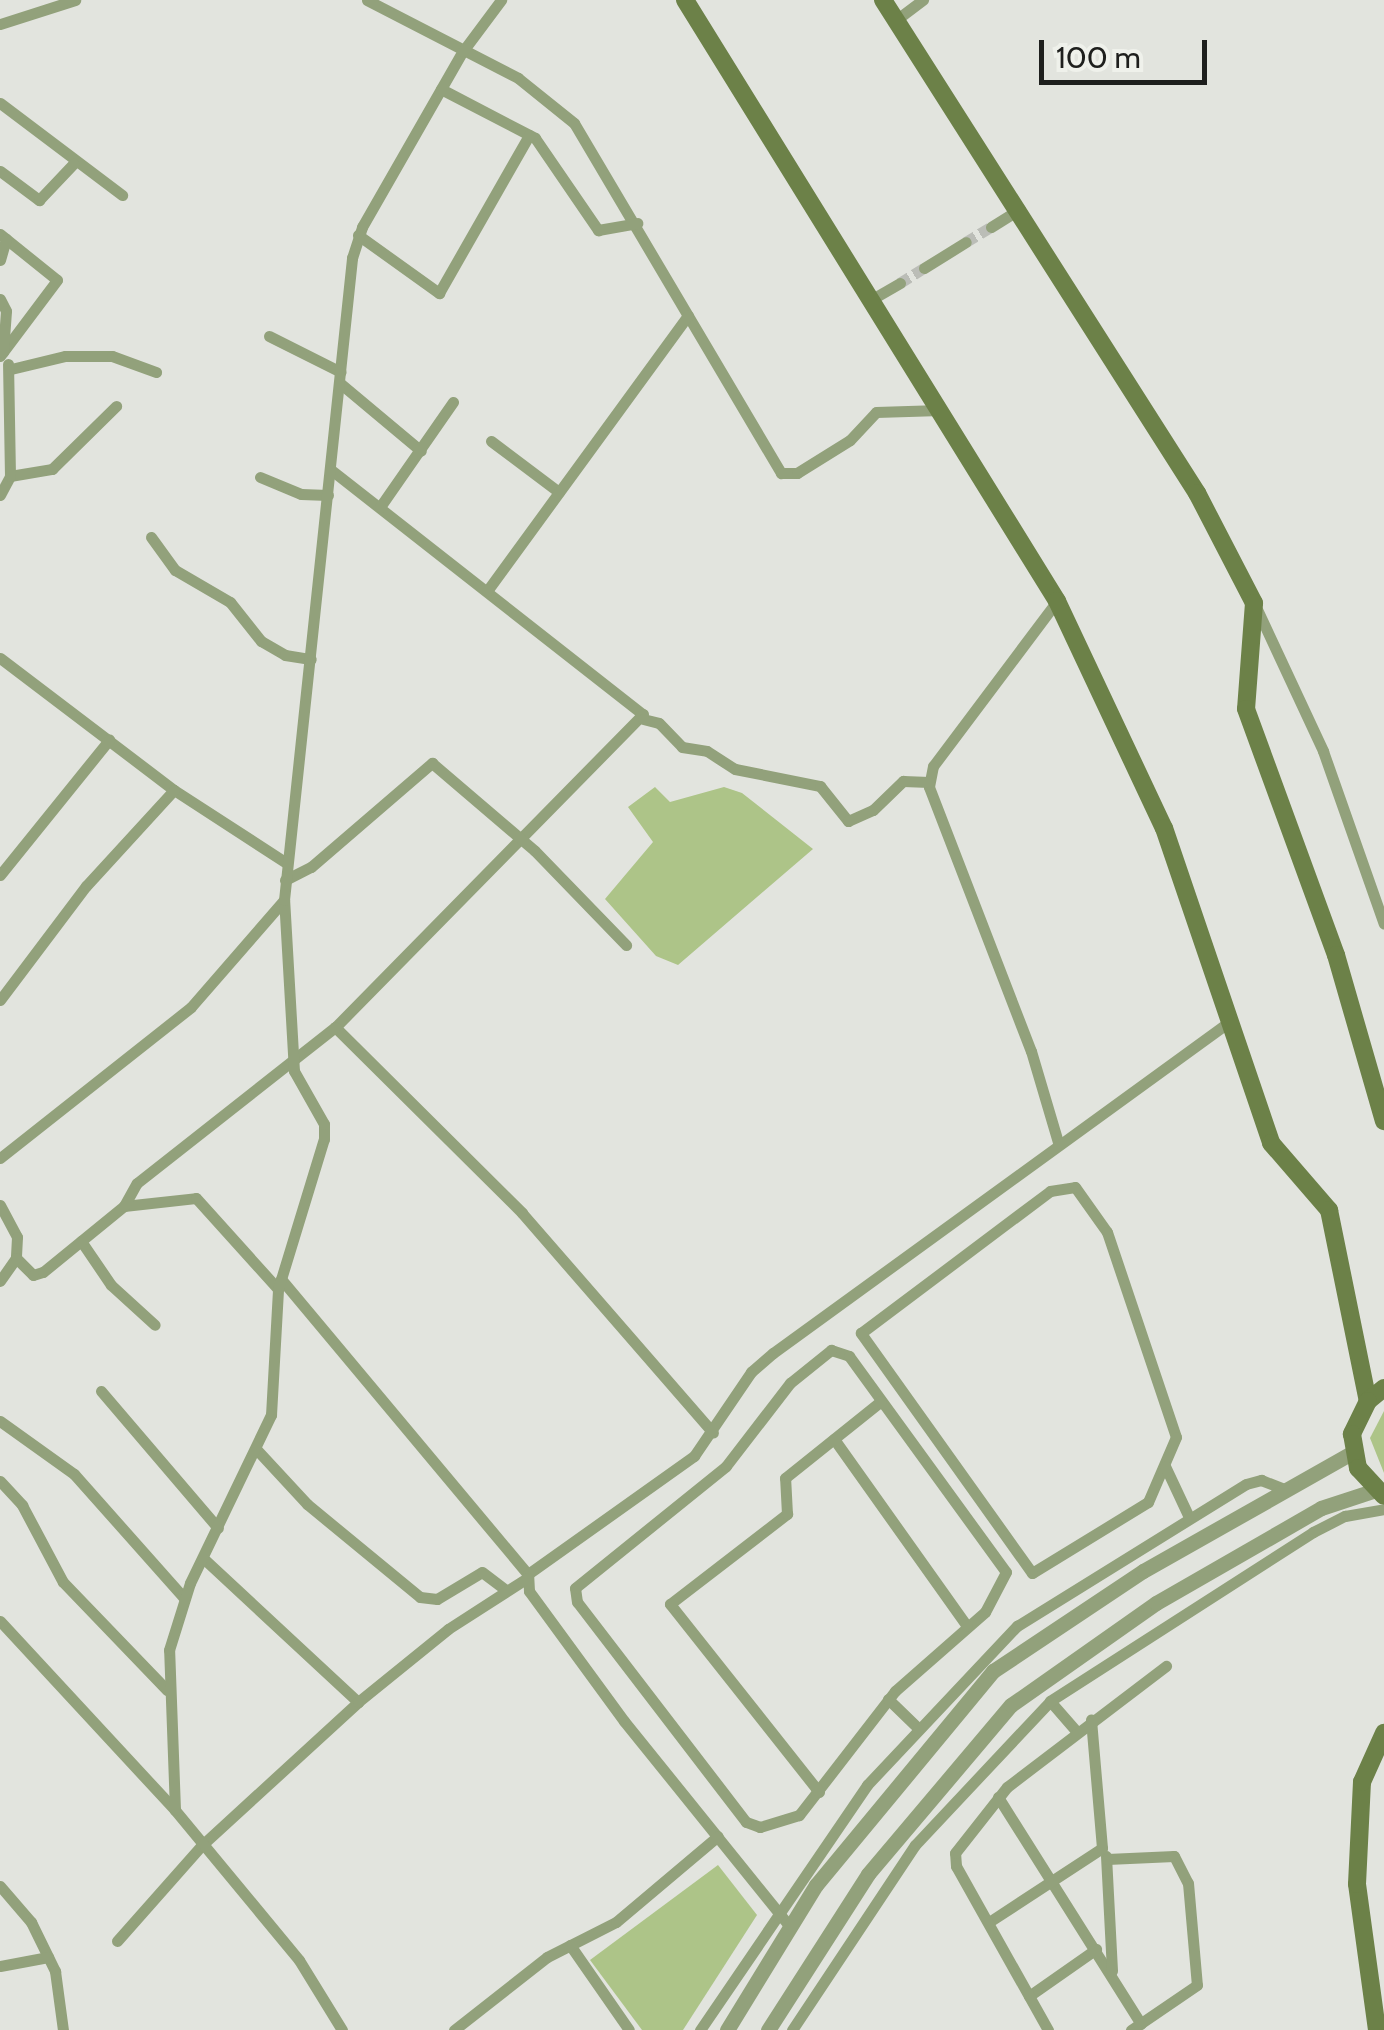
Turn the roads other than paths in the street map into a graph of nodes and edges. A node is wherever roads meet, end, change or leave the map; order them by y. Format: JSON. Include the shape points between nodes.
{"nodes":[{"id":1,"x":75,"y":0,"type":"edge"},
{"id":2,"x":367,"y":0,"type":"edge"},
{"id":3,"x":500,"y":0,"type":"edge"},
{"id":4,"x":685,"y":0,"type":"edge"},
{"id":5,"x":883,"y":0,"type":"edge"},
{"id":6,"x":924,"y":0,"type":"edge"},
{"id":7,"x":896,"y":20,"type":"junction"},
{"id":8,"x":0,"y":24,"type":"edge"},
{"id":9,"x":464,"y":51,"type":"junction"},
{"id":10,"x":441,"y":89,"type":"junction"},
{"id":11,"x":0,"y":103,"type":"edge"},
{"id":12,"x":530,"y":135,"type":"junction"},
{"id":13,"x":73,"y":164,"type":"junction"},
{"id":14,"x":0,"y":170,"type":"edge"},
{"id":15,"x":122,"y":195,"type":"dead end"},
{"id":16,"x":1020,"y":209,"type":"junction"},
{"id":17,"x":637,"y":223,"type":"junction"},
{"id":18,"x":991,"y":227,"type":"tunnel mouth"},
{"id":19,"x":358,"y":235,"type":"junction"},
{"id":20,"x":3,"y":236,"type":"edge"},
{"id":21,"x":966,"y":242,"type":"tunnel mouth"},
{"id":22,"x":0,"y":260,"type":"edge"},
{"id":23,"x":924,"y":268,"type":"tunnel mouth"},
{"id":24,"x":900,"y":283,"type":"tunnel mouth"},
{"id":25,"x":874,"y":298,"type":"junction"},
{"id":26,"x":0,"y":299,"type":"edge"},
{"id":27,"x":688,"y":315,"type":"junction"},
{"id":28,"x":269,"y":336,"type":"dead end"},
{"id":29,"x":1,"y":356,"type":"edge"},
{"id":30,"x":10,"y":368,"type":"junction"},
{"id":31,"x":156,"y":372,"type":"dead end"},
{"id":32,"x":341,"y":378,"type":"junction"},
{"id":33,"x":453,"y":402,"type":"dead end"},
{"id":34,"x":116,"y":406,"type":"dead end"},
{"id":35,"x":940,"y":410,"type":"junction"},
{"id":36,"x":492,"y":441,"type":"dead end"},
{"id":37,"x":420,"y":451,"type":"junction"},
{"id":38,"x":330,"y":469,"type":"junction"},
{"id":39,"x":10,"y":476,"type":"junction"},
{"id":40,"x":260,"y":477,"type":"dead end"},
{"id":41,"x":559,"y":492,"type":"junction"},
{"id":42,"x":0,"y":495,"type":"edge"},
{"id":43,"x":328,"y":495,"type":"junction"},
{"id":44,"x":380,"y":507,"type":"junction"},
{"id":45,"x":151,"y":537,"type":"dead end"},
{"id":46,"x":487,"y":591,"type":"junction"},
{"id":47,"x":1057,"y":601,"type":"junction"},
{"id":48,"x":1254,"y":603,"type":"junction"},
{"id":49,"x":0,"y":658,"type":"edge"},
{"id":50,"x":311,"y":659,"type":"junction"},
{"id":51,"x":643,"y":719,"type":"junction"},
{"id":52,"x":109,"y":740,"type":"junction"},
{"id":53,"x":928,"y":782,"type":"junction"},
{"id":54,"x":174,"y":790,"type":"junction"},
{"id":55,"x":522,"y":840,"type":"junction"},
{"id":56,"x":286,"y":862,"type":"junction"},
{"id":57,"x":0,"y":876,"type":"edge"},
{"id":58,"x":285,"y":880,"type":"junction"},
{"id":59,"x":284,"y":900,"type":"junction"},
{"id":60,"x":1384,"y":924,"type":"edge"},
{"id":61,"x":626,"y":945,"type":"dead end"},
{"id":62,"x":0,"y":1000,"type":"edge"},
{"id":63,"x":1229,"y":1022,"type":"junction"},
{"id":64,"x":334,"y":1027,"type":"junction"},
{"id":65,"x":293,"y":1061,"type":"junction"},
{"id":66,"x":1384,"y":1121,"type":"edge"},
{"id":67,"x":1058,"y":1142,"type":"junction"},
{"id":68,"x":0,"y":1158,"type":"edge"},
{"id":69,"x":0,"y":1205,"type":"edge"},
{"id":70,"x":124,"y":1206,"type":"junction"},
{"id":71,"x":81,"y":1242,"type":"junction"},
{"id":72,"x":16,"y":1258,"type":"junction"},
{"id":73,"x":0,"y":1282,"type":"edge"},
{"id":74,"x":280,"y":1284,"type":"junction"},
{"id":75,"x":155,"y":1325,"type":"dead end"},
{"id":76,"x":1384,"y":1388,"type":"edge"},
{"id":77,"x":101,"y":1392,"type":"dead end"},
{"id":78,"x":1368,"y":1400,"type":"junction"},
{"id":79,"x":881,"y":1401,"type":"junction"},
{"id":80,"x":0,"y":1420,"type":"edge"},
{"id":81,"x":713,"y":1433,"type":"junction"},
{"id":82,"x":834,"y":1438,"type":"junction"},
{"id":83,"x":257,"y":1450,"type":"junction"},
{"id":84,"x":1353,"y":1452,"type":"junction"},
{"id":85,"x":1165,"y":1466,"type":"junction"},
{"id":86,"x":0,"y":1481,"type":"edge"},
{"id":87,"x":1287,"y":1490,"type":"junction"},
{"id":88,"x":1382,"y":1494,"type":"edge"},
{"id":89,"x":1384,"y":1509,"type":"edge"},
{"id":90,"x":1188,"y":1515,"type":"junction"},
{"id":91,"x":218,"y":1528,"type":"junction"},
{"id":92,"x":203,"y":1558,"type":"junction"},
{"id":93,"x":527,"y":1576,"type":"junction"},
{"id":94,"x":506,"y":1590,"type":"junction"},
{"id":95,"x":1177,"y":1591,"type":"junction"},
{"id":96,"x":184,"y":1598,"type":"junction"},
{"id":97,"x":1189,"y":1611,"type":"junction"},
{"id":98,"x":967,"y":1626,"type":"junction"},
{"id":99,"x":3,"y":1631,"type":"edge"},
{"id":100,"x":1166,"y":1666,"type":"dead end"},
{"id":101,"x":167,"y":1690,"type":"junction"},
{"id":102,"x":888,"y":1699,"type":"junction"},
{"id":103,"x":1050,"y":1701,"type":"junction"},
{"id":104,"x":358,"y":1702,"type":"junction"},
{"id":105,"x":1090,"y":1719,"type":"junction"},
{"id":106,"x":918,"y":1728,"type":"junction"},
{"id":107,"x":1075,"y":1730,"type":"junction"},
{"id":108,"x":1384,"y":1733,"type":"edge"},
{"id":109,"x":819,"y":1792,"type":"junction"},
{"id":110,"x":998,"y":1797,"type":"junction"},
{"id":111,"x":175,"y":1810,"type":"junction"},
{"id":112,"x":718,"y":1836,"type":"junction"},
{"id":113,"x":201,"y":1846,"type":"junction"},
{"id":114,"x":1104,"y":1853,"type":"junction"},
{"id":115,"x":1048,"y":1885,"type":"junction"},
{"id":116,"x":0,"y":1886,"type":"edge"},
{"id":117,"x":777,"y":1910,"type":"junction"},
{"id":118,"x":989,"y":1922,"type":"junction"},
{"id":119,"x":791,"y":1928,"type":"junction"},
{"id":120,"x":117,"y":1942,"type":"dead end"},
{"id":121,"x":570,"y":1945,"type":"junction"},
{"id":122,"x":1096,"y":1949,"type":"junction"},
{"id":123,"x":48,"y":1957,"type":"junction"},
{"id":124,"x":0,"y":1966,"type":"edge"},
{"id":125,"x":1112,"y":1971,"type":"junction"},
{"id":126,"x":1028,"y":1996,"type":"junction"},
{"id":127,"x":333,"y":2019,"type":"junction"},
{"id":128,"x":1136,"y":2027,"type":"edge"},
{"id":129,"x":622,"y":2028,"type":"edge"},
{"id":130,"x":457,"y":2029,"type":"edge"},
{"id":131,"x":63,"y":2030,"type":"edge"},
{"id":132,"x":324,"y":2030,"type":"edge"},
{"id":133,"x":342,"y":2030,"type":"edge"},
{"id":134,"x":700,"y":2030,"type":"edge"},
{"id":135,"x":726,"y":2030,"type":"edge"},
{"id":136,"x":768,"y":2030,"type":"edge"},
{"id":137,"x":792,"y":2030,"type":"edge"},
{"id":138,"x":1048,"y":2030,"type":"edge"},
{"id":139,"x":1378,"y":2030,"type":"edge"}],
"edges":[{"from":1,"to":8,"type":"street"},
{"from":2,"to":9,"type":"street"},
{"from":3,"to":9,"type":"street"},
{"from":4,"to":25,"type":"main road"},
{"from":5,"to":7,"type":"main road"},
{"from":6,"to":7,"type":"street"},
{"from":7,"to":16,"type":"main road"},
{"from":9,"to":10,"type":"street"},
{"from":9,"to":17,"type":"street","via":[[525,82],[574,122]]},
{"from":10,"to":12,"type":"street"},
{"from":10,"to":19,"type":"street"},
{"from":11,"to":13,"type":"street"},
{"from":12,"to":17,"type":"street","via":[[598,230]]},
{"from":12,"to":19,"type":"street","via":[[439,293]]},
{"from":13,"to":14,"type":"street","via":[[38,200]]},
{"from":13,"to":15,"type":"street"},
{"from":16,"to":18,"type":"street"},
{"from":16,"to":48,"type":"main road","via":[[1198,493]]},
{"from":17,"to":27,"type":"street"},
{"from":19,"to":32,"type":"street"},
{"from":20,"to":22,"type":"street"},
{"from":20,"to":29,"type":"street","via":[[58,284]]},
{"from":21,"to":23,"type":"street"},
{"from":24,"to":25,"type":"street"},
{"from":25,"to":35,"type":"main road"},
{"from":26,"to":29,"type":"street","via":[[6,311]]},
{"from":27,"to":35,"type":"street","via":[[781,473],[798,473],[850,440],[876,412]]},
{"from":27,"to":41,"type":"street"},
{"from":28,"to":32,"type":"street"},
{"from":29,"to":30,"type":"street"},
{"from":30,"to":31,"type":"street","via":[[65,356],[112,356]]},
{"from":30,"to":39,"type":"street"},
{"from":32,"to":37,"type":"street"},
{"from":32,"to":38,"type":"street"},
{"from":33,"to":37,"type":"street"},
{"from":34,"to":39,"type":"street","via":[[56,466]]},
{"from":35,"to":47,"type":"main road"},
{"from":36,"to":41,"type":"street"},
{"from":37,"to":44,"type":"street"},
{"from":38,"to":43,"type":"street"},
{"from":38,"to":44,"type":"street"},
{"from":39,"to":42,"type":"street"},
{"from":40,"to":43,"type":"street","via":[[302,494]]},
{"from":41,"to":46,"type":"street"},
{"from":43,"to":50,"type":"street"},
{"from":44,"to":46,"type":"street"},
{"from":45,"to":50,"type":"street","via":[[175,570],[230,602],[261,641],[285,655]]},
{"from":46,"to":51,"type":"street"},
{"from":47,"to":53,"type":"street","via":[[933,766]]},
{"from":47,"to":63,"type":"main road","via":[[1164,828]]},
{"from":48,"to":60,"type":"street","via":[[1323,751]]},
{"from":48,"to":66,"type":"main road","via":[[1246,710],[1336,955]]},
{"from":49,"to":52,"type":"street"},
{"from":50,"to":56,"type":"street"},
{"from":51,"to":53,"type":"street","via":[[659,723],[682,747],[707,751],[735,769],[820,786],[848,821],[873,810],[903,781]]},
{"from":51,"to":55,"type":"street"},
{"from":52,"to":54,"type":"street"},
{"from":52,"to":57,"type":"street"},
{"from":53,"to":67,"type":"street","via":[[1031,1051]]},
{"from":54,"to":56,"type":"street"},
{"from":54,"to":62,"type":"street","via":[[86,886]]},
{"from":55,"to":58,"type":"street","via":[[427,763],[311,867]]},
{"from":55,"to":61,"type":"street"},
{"from":55,"to":64,"type":"street"},
{"from":56,"to":58,"type":"street"},
{"from":58,"to":59,"type":"street"},
{"from":59,"to":65,"type":"street"},
{"from":59,"to":68,"type":"street","via":[[191,1007]]},
{"from":63,"to":67,"type":"street"},
{"from":63,"to":78,"type":"main road","via":[[1271,1144],[1329,1210]]},
{"from":64,"to":65,"type":"street"},
{"from":64,"to":81,"type":"street","via":[[522,1212]]},
{"from":65,"to":70,"type":"street","via":[[137,1184]]},
{"from":65,"to":74,"type":"street","via":[[325,1132]]},
{"from":67,"to":81,"type":"street","via":[[761,1362]]},
{"from":69,"to":72,"type":"street","via":[[17,1232]]},
{"from":70,"to":71,"type":"street"},
{"from":70,"to":74,"type":"street","via":[[196,1198]]},
{"from":71,"to":72,"type":"street","via":[[38,1275]]},
{"from":71,"to":75,"type":"street","via":[[112,1286]]},
{"from":72,"to":73,"type":"street"},
{"from":74,"to":83,"type":"street","via":[[273,1407]]},
{"from":74,"to":93,"type":"street"},
{"from":76,"to":78,"type":"main road"},
{"from":77,"to":91,"type":"street"},
{"from":78,"to":84,"type":"main road","via":[[1357,1417]]},
{"from":79,"to":82,"type":"street"},
{"from":79,"to":98,"type":"street","via":[[1005,1568],[1000,1594]]},
{"from":79,"to":109,"type":"street","via":[[849,1356],[824,1353],[790,1384],[726,1466],[575,1588],[577,1602],[746,1822],[785,1823]]},
{"from":80,"to":96,"type":"street","via":[[74,1474]]},
{"from":81,"to":93,"type":"street","via":[[694,1456]]},
{"from":82,"to":98,"type":"street"},
{"from":82,"to":109,"type":"street","via":[[785,1478],[787,1514],[670,1604]]},
{"from":83,"to":91,"type":"street"},
{"from":83,"to":94,"type":"street","via":[[306,1504],[420,1597],[437,1599],[482,1572]]},
{"from":84,"to":87,"type":"street"},
{"from":84,"to":88,"type":"main road"},
{"from":85,"to":85,"type":"street","via":[[1176,1431],[1108,1232],[1076,1187],[1050,1191],[862,1328],[864,1346],[1032,1573],[1148,1502]]},
{"from":85,"to":90,"type":"street"},
{"from":86,"to":101,"type":"street","via":[[22,1504],[73,1594]]},
{"from":87,"to":90,"type":"street","via":[[1253,1481]]},
{"from":87,"to":119,"type":"street","via":[[1056,1624],[994,1671],[853,1835]]},
{"from":88,"to":95,"type":"street","via":[[1321,1508]]},
{"from":89,"to":97,"type":"street","via":[[1338,1518]]},
{"from":90,"to":106,"type":"street","via":[[1017,1626]]},
{"from":91,"to":92,"type":"street"},
{"from":92,"to":96,"type":"street"},
{"from":92,"to":104,"type":"street"},
{"from":93,"to":94,"type":"street"},
{"from":93,"to":112,"type":"street","via":[[529,1591],[624,1721]]},
{"from":94,"to":104,"type":"street"},
{"from":95,"to":97,"type":"street"},
{"from":95,"to":136,"type":"street","via":[[1025,1695],[981,1737],[868,1874]]},
{"from":96,"to":101,"type":"street","via":[[169,1650]]},
{"from":97,"to":103,"type":"street"},
{"from":98,"to":102,"type":"street"},
{"from":99,"to":111,"type":"street"},
{"from":100,"to":105,"type":"street"},
{"from":101,"to":111,"type":"street"},
{"from":102,"to":106,"type":"street"},
{"from":102,"to":109,"type":"street"},
{"from":103,"to":107,"type":"street"},
{"from":103,"to":137,"type":"street","via":[[915,1845]]},
{"from":104,"to":113,"type":"street"},
{"from":105,"to":107,"type":"street"},
{"from":105,"to":114,"type":"street"},
{"from":106,"to":117,"type":"street"},
{"from":107,"to":110,"type":"street"},
{"from":108,"to":139,"type":"main road","via":[[1362,1782],[1357,1884]]},
{"from":110,"to":115,"type":"street"},
{"from":110,"to":118,"type":"street","via":[[955,1860]]},
{"from":111,"to":113,"type":"street"},
{"from":112,"to":117,"type":"street"},
{"from":112,"to":121,"type":"street","via":[[616,1922]]},
{"from":113,"to":120,"type":"street"},
{"from":113,"to":127,"type":"street","via":[[279,1934]]},
{"from":114,"to":115,"type":"street"},
{"from":114,"to":125,"type":"street"},
{"from":114,"to":128,"type":"street","via":[[1174,1856],[1186,1876],[1197,1985]]},
{"from":115,"to":118,"type":"street"},
{"from":115,"to":122,"type":"street"},
{"from":116,"to":123,"type":"street","via":[[31,1922]]},
{"from":117,"to":119,"type":"street"},
{"from":117,"to":134,"type":"street"},
{"from":118,"to":126,"type":"street"},
{"from":119,"to":135,"type":"street"},
{"from":121,"to":129,"type":"street"},
{"from":121,"to":130,"type":"street"},
{"from":122,"to":125,"type":"street"},
{"from":122,"to":126,"type":"street"},
{"from":123,"to":124,"type":"street"},
{"from":123,"to":131,"type":"street"},
{"from":125,"to":128,"type":"street"},
{"from":126,"to":138,"type":"street"},
{"from":127,"to":132,"type":"street"},
{"from":127,"to":133,"type":"street"}]}
